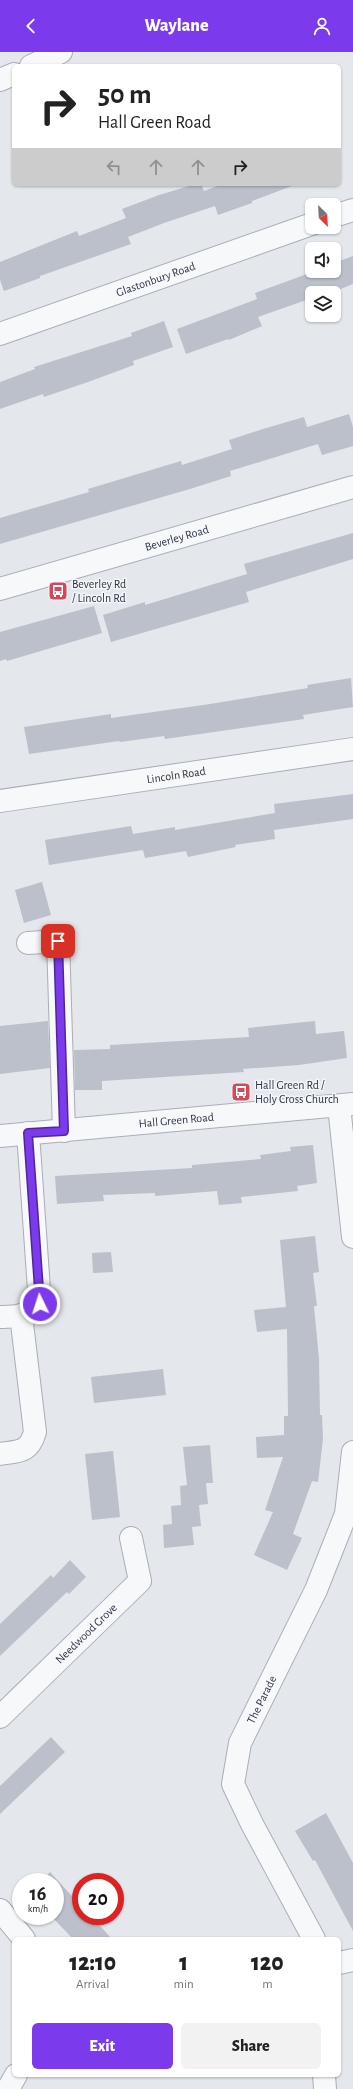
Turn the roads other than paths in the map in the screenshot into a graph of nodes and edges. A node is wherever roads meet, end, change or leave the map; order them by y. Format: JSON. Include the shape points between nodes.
{"nodes":[{"id":1,"x":61,"y":52,"type":"edge"},
{"id":2,"x":35,"y":64,"type":"edge"},
{"id":3,"x":12,"y":75,"type":"edge"},
{"id":4,"x":0,"y":80,"type":"edge"},
{"id":5,"x":353,"y":210,"type":"edge"},
{"id":6,"x":341,"y":214,"type":"edge"},
{"id":7,"x":305,"y":226,"type":"edge"},
{"id":8,"x":0,"y":334,"type":"edge"},
{"id":9,"x":353,"y":487,"type":"edge"},
{"id":10,"x":0,"y":589,"type":"edge"},
{"id":11,"x":353,"y":749,"type":"edge"},
{"id":12,"x":0,"y":801,"type":"edge"},
{"id":13,"x":28,"y":942,"type":"dead end"},
{"id":14,"x":346,"y":1105,"type":"edge"},
{"id":15,"x":64,"y":1131,"type":"junction"},
{"id":16,"x":28,"y":1133,"type":"junction"},
{"id":17,"x":0,"y":1136,"type":"edge"},
{"id":18,"x":353,"y":1237,"type":"edge"},
{"id":19,"x":10,"y":1316,"type":"edge"},
{"id":20,"x":353,"y":1452,"type":"edge"},
{"id":21,"x":0,"y":1454,"type":"edge"},
{"id":22,"x":131,"y":1538,"type":"dead end"},
{"id":23,"x":0,"y":1717,"type":"edge"},
{"id":24,"x":0,"y":1910,"type":"edge"},
{"id":25,"x":23,"y":1937,"type":"edge"},
{"id":26,"x":313,"y":1937,"type":"edge"},
{"id":27,"x":353,"y":1960,"type":"edge"},
{"id":28,"x":341,"y":1963,"type":"edge"},
{"id":29,"x":15,"y":2077,"type":"edge"},
{"id":30,"x":324,"y":2077,"type":"edge"},
{"id":31,"x":8,"y":2089,"type":"edge"},
{"id":32,"x":324,"y":2089,"type":"edge"}],
"edges":[{"from":1,"to":2,"type":"street"},
{"from":3,"to":4,"type":"street"},
{"from":5,"to":6,"type":"street"},
{"from":7,"to":8,"type":"street","name":"Glastonbury Road"},
{"from":9,"to":10,"type":"street","name":"Beverley Road"},
{"from":11,"to":12,"type":"street","name":"Lincoln Road"},
{"from":13,"to":15,"type":"street","via":[[58,941]]},
{"from":14,"to":15,"type":"street","name":"Hall Green Road"},
{"from":14,"to":18,"type":"street"},
{"from":15,"to":16,"type":"street","name":"Hall Green Road"},
{"from":16,"to":17,"type":"street","name":"Hall Green Road"},
{"from":16,"to":19,"type":"street","via":[[40,1304],[38,1309],[28,1315]]},
{"from":19,"to":21,"type":"street","via":[[35,1432],[32,1443],[23,1451]]},
{"from":20,"to":26,"type":"street","name":"The Parade","via":[[346,1514],[316,1590],[240,1743],[233,1784]]},
{"from":22,"to":23,"type":"street","name":"Needwood Grove","via":[[140,1581]]},
{"from":24,"to":25,"type":"street"},
{"from":27,"to":28,"type":"street"},
{"from":29,"to":31,"type":"street"},
{"from":30,"to":32,"type":"street"}]}
